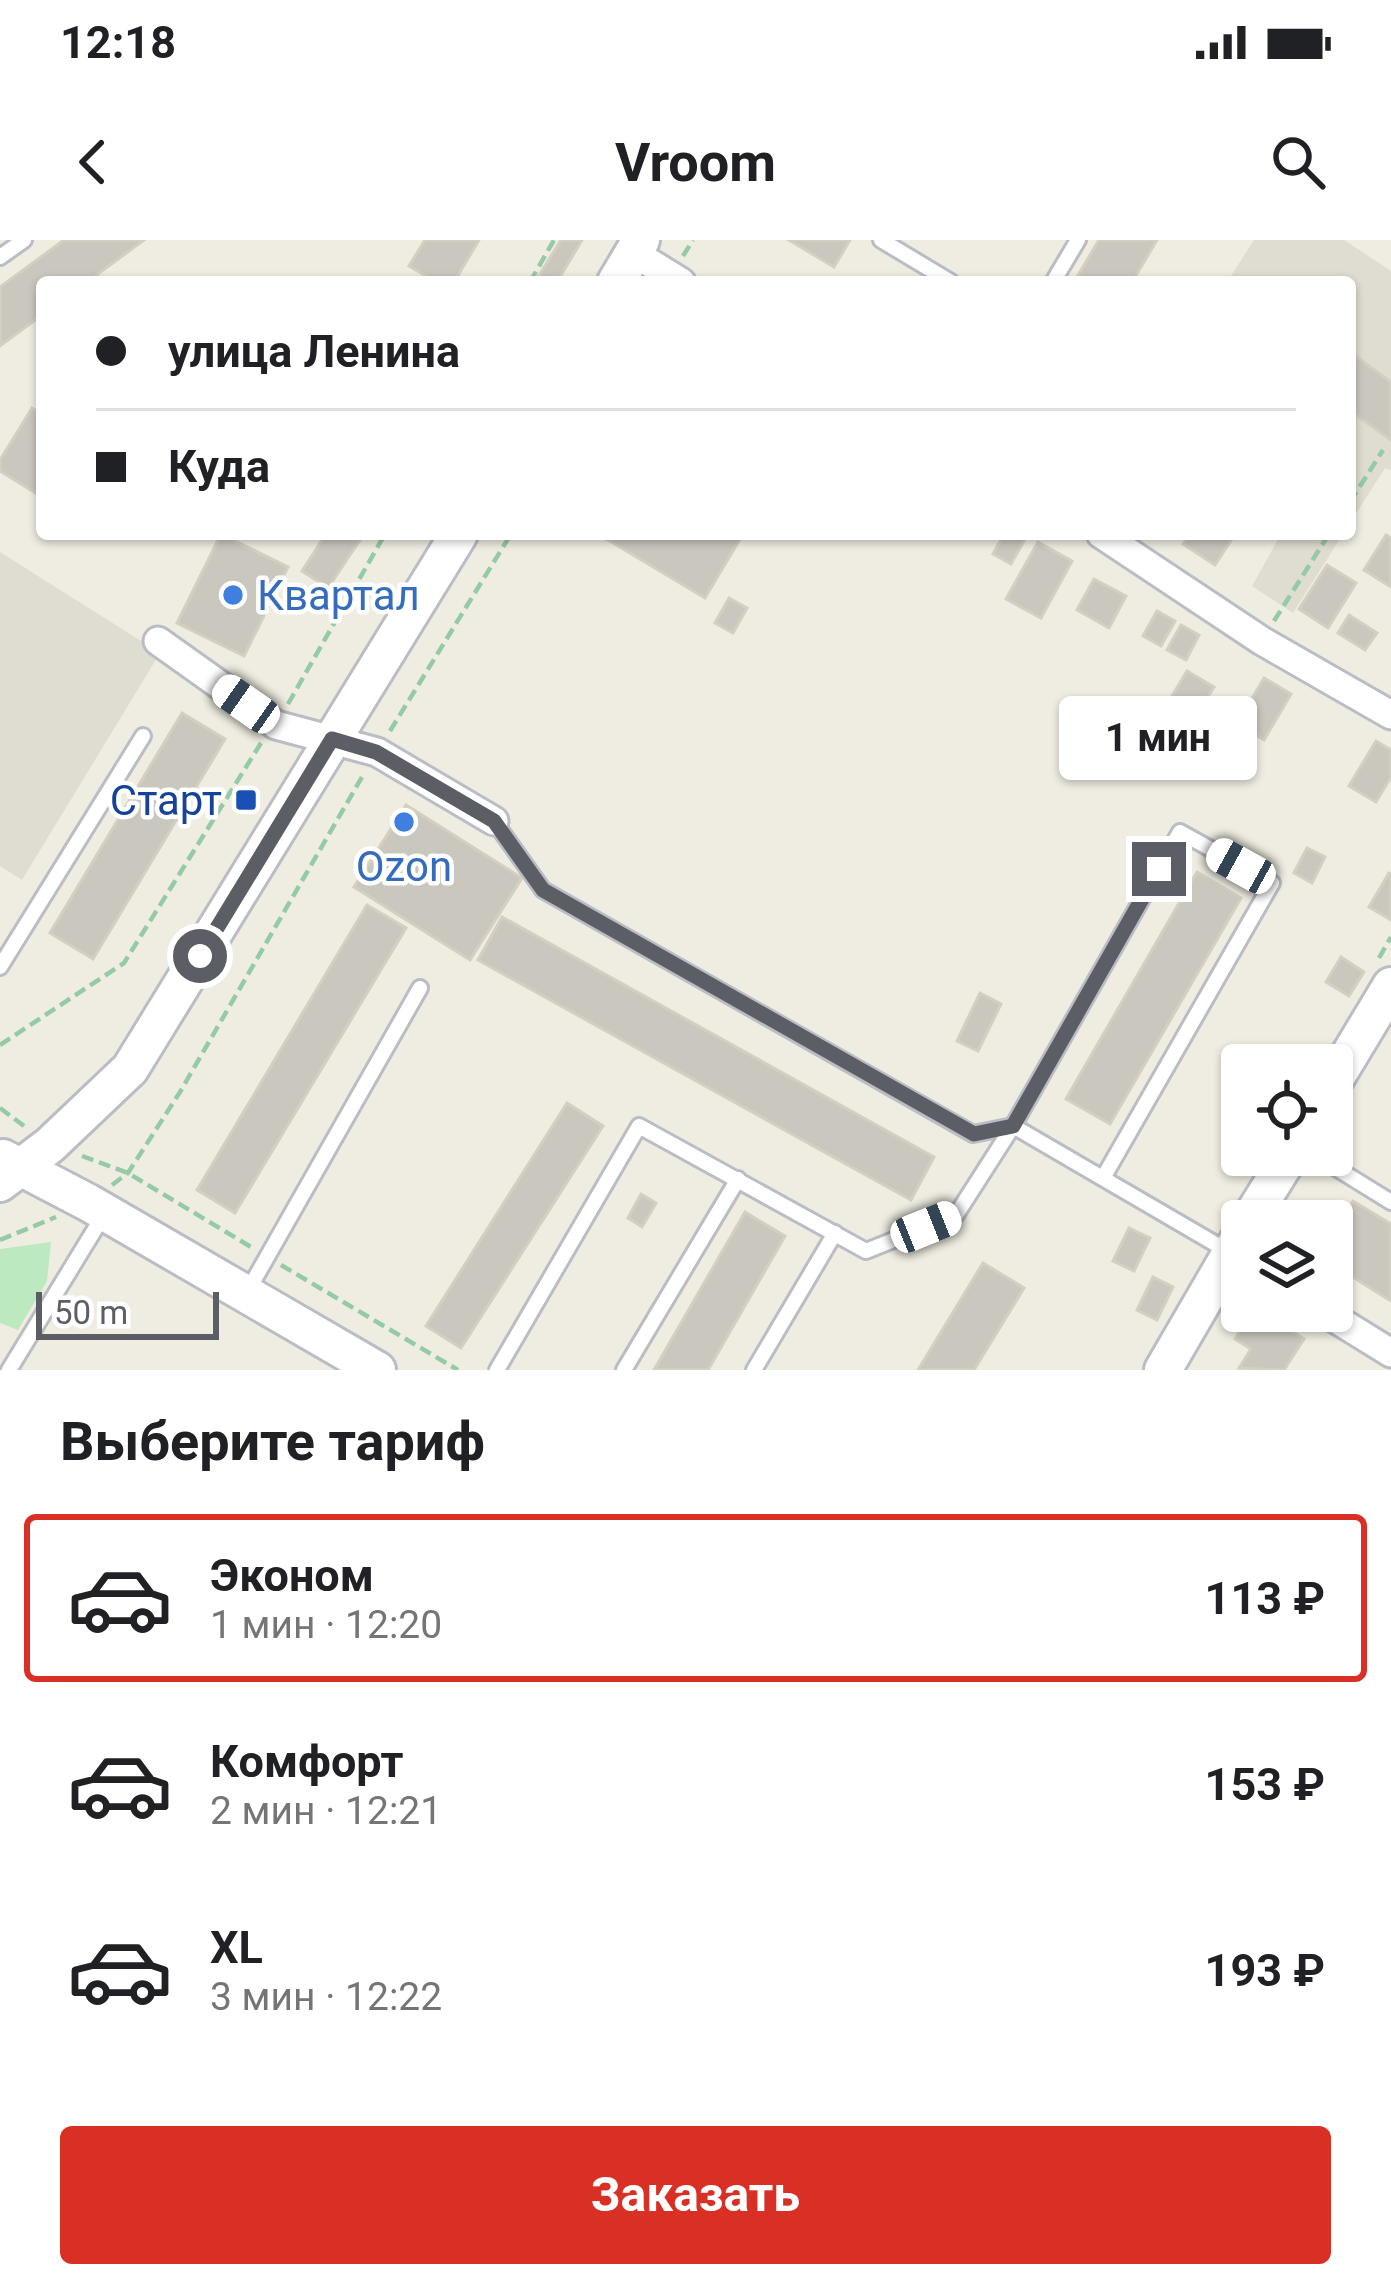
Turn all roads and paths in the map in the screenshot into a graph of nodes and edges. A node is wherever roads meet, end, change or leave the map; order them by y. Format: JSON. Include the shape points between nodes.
{"nodes":[{"id":1,"x":24,"y":240,"type":"edge"},
{"id":2,"x":554,"y":240,"type":"edge"},
{"id":3,"x":881,"y":240,"type":"edge"},
{"id":4,"x":1078,"y":240,"type":"edge"},
{"id":5,"x":0,"y":257,"type":"edge"},
{"id":6,"x":630,"y":258,"type":"edge"},
{"id":7,"x":533,"y":276,"type":"edge"},
{"id":8,"x":668,"y":276,"type":"edge"},
{"id":9,"x":941,"y":276,"type":"edge"},
{"id":10,"x":1057,"y":276,"type":"edge"},
{"id":11,"x":1383,"y":450,"type":"dead end"},
{"id":12,"x":1356,"y":493,"type":"edge"},
{"id":13,"x":382,"y":540,"type":"edge"},
{"id":14,"x":455,"y":540,"type":"edge"},
{"id":15,"x":508,"y":540,"type":"edge"},
{"id":16,"x":1110,"y":540,"type":"edge"},
{"id":17,"x":1326,"y":540,"type":"edge"},
{"id":18,"x":158,"y":641,"type":"dead end"},
{"id":19,"x":1262,"y":641,"type":"junction"},
{"id":20,"x":1391,"y":715,"type":"edge"},
{"id":21,"x":276,"y":725,"type":"junction"},
{"id":22,"x":143,"y":736,"type":"dead end"},
{"id":23,"x":332,"y":739,"type":"junction"},
{"id":24,"x":376,"y":752,"type":"junction"},
{"id":25,"x":494,"y":821,"type":"joint"},
{"id":26,"x":0,"y":967,"type":"edge"},
{"id":27,"x":1391,"y":986,"type":"edge"},
{"id":28,"x":420,"y":988,"type":"dead end"},
{"id":29,"x":0,"y":1045,"type":"edge"},
{"id":30,"x":1353,"y":1049,"type":"edge"},
{"id":31,"x":0,"y":1108,"type":"edge"},
{"id":32,"x":1013,"y":1126,"type":"junction"},
{"id":33,"x":50,"y":1145,"type":"junction"},
{"id":34,"x":6,"y":1172,"type":"edge"},
{"id":35,"x":128,"y":1174,"type":"junction"},
{"id":36,"x":1349,"y":1176,"type":"edge"},
{"id":37,"x":1103,"y":1178,"type":"junction"},
{"id":38,"x":738,"y":1179,"type":"junction"},
{"id":39,"x":1391,"y":1202,"type":"edge"},
{"id":40,"x":98,"y":1207,"type":"junction"},
{"id":41,"x":835,"y":1233,"type":"junction"},
{"id":42,"x":0,"y":1240,"type":"edge"},
{"id":43,"x":1221,"y":1240,"type":"edge"},
{"id":44,"x":266,"y":1256,"type":"junction"},
{"id":45,"x":1221,"y":1276,"type":"edge"},
{"id":46,"x":246,"y":1294,"type":"junction"},
{"id":47,"x":1353,"y":1330,"type":"edge"},
{"id":48,"x":1391,"y":1353,"type":"edge"},
{"id":49,"x":503,"y":1368,"type":"edge"},
{"id":50,"x":9,"y":1370,"type":"edge"},
{"id":51,"x":377,"y":1370,"type":"edge"},
{"id":52,"x":458,"y":1370,"type":"edge"},
{"id":53,"x":625,"y":1370,"type":"edge"},
{"id":54,"x":754,"y":1370,"type":"edge"},
{"id":55,"x":1162,"y":1370,"type":"edge"}],
"edges":[{"from":1,"to":5,"type":"lane"},
{"from":2,"to":7,"type":"path"},
{"from":3,"to":9,"type":"lane"},
{"from":4,"to":10,"type":"lane"},
{"from":6,"to":8,"type":"street"},
{"from":11,"to":12,"type":"path"},
{"from":13,"to":21,"type":"path"},
{"from":14,"to":23,"type":"street"},
{"from":15,"to":24,"type":"path"},
{"from":16,"to":19,"type":"street"},
{"from":17,"to":19,"type":"path"},
{"from":18,"to":21,"type":"street"},
{"from":19,"to":20,"type":"street"},
{"from":21,"to":23,"type":"street"},
{"from":21,"to":29,"type":"path","via":[[124,963]]},
{"from":22,"to":26,"type":"lane"},
{"from":23,"to":24,"type":"street"},
{"from":23,"to":33,"type":"street","via":[[130,1070]]},
{"from":24,"to":25,"type":"street"},
{"from":24,"to":35,"type":"path"},
{"from":25,"to":32,"type":"lane","via":[[543,890],[974,1134]]},
{"from":27,"to":30,"type":"street"},
{"from":28,"to":44,"type":"lane"},
{"from":31,"to":33,"type":"path"},
{"from":32,"to":37,"type":"lane"},
{"from":32,"to":37,"type":"lane","via":[[1180,832],[1272,883]]},
{"from":32,"to":41,"type":"lane","via":[[956,1214],[866,1251]]},
{"from":33,"to":34,"type":"street"},
{"from":33,"to":35,"type":"path"},
{"from":34,"to":40,"type":"street"},
{"from":35,"to":40,"type":"path"},
{"from":35,"to":44,"type":"path"},
{"from":36,"to":39,"type":"lane"},
{"from":37,"to":43,"type":"lane"},
{"from":38,"to":41,"type":"lane"},
{"from":38,"to":49,"type":"lane","via":[[639,1126]]},
{"from":38,"to":53,"type":"lane"},
{"from":40,"to":42,"type":"path"},
{"from":40,"to":46,"type":"street"},
{"from":40,"to":50,"type":"lane"},
{"from":41,"to":54,"type":"lane"},
{"from":44,"to":46,"type":"lane"},
{"from":44,"to":52,"type":"path"},
{"from":45,"to":55,"type":"street"},
{"from":46,"to":51,"type":"street","via":[[334,1353]]},
{"from":47,"to":48,"type":"street"}]}
